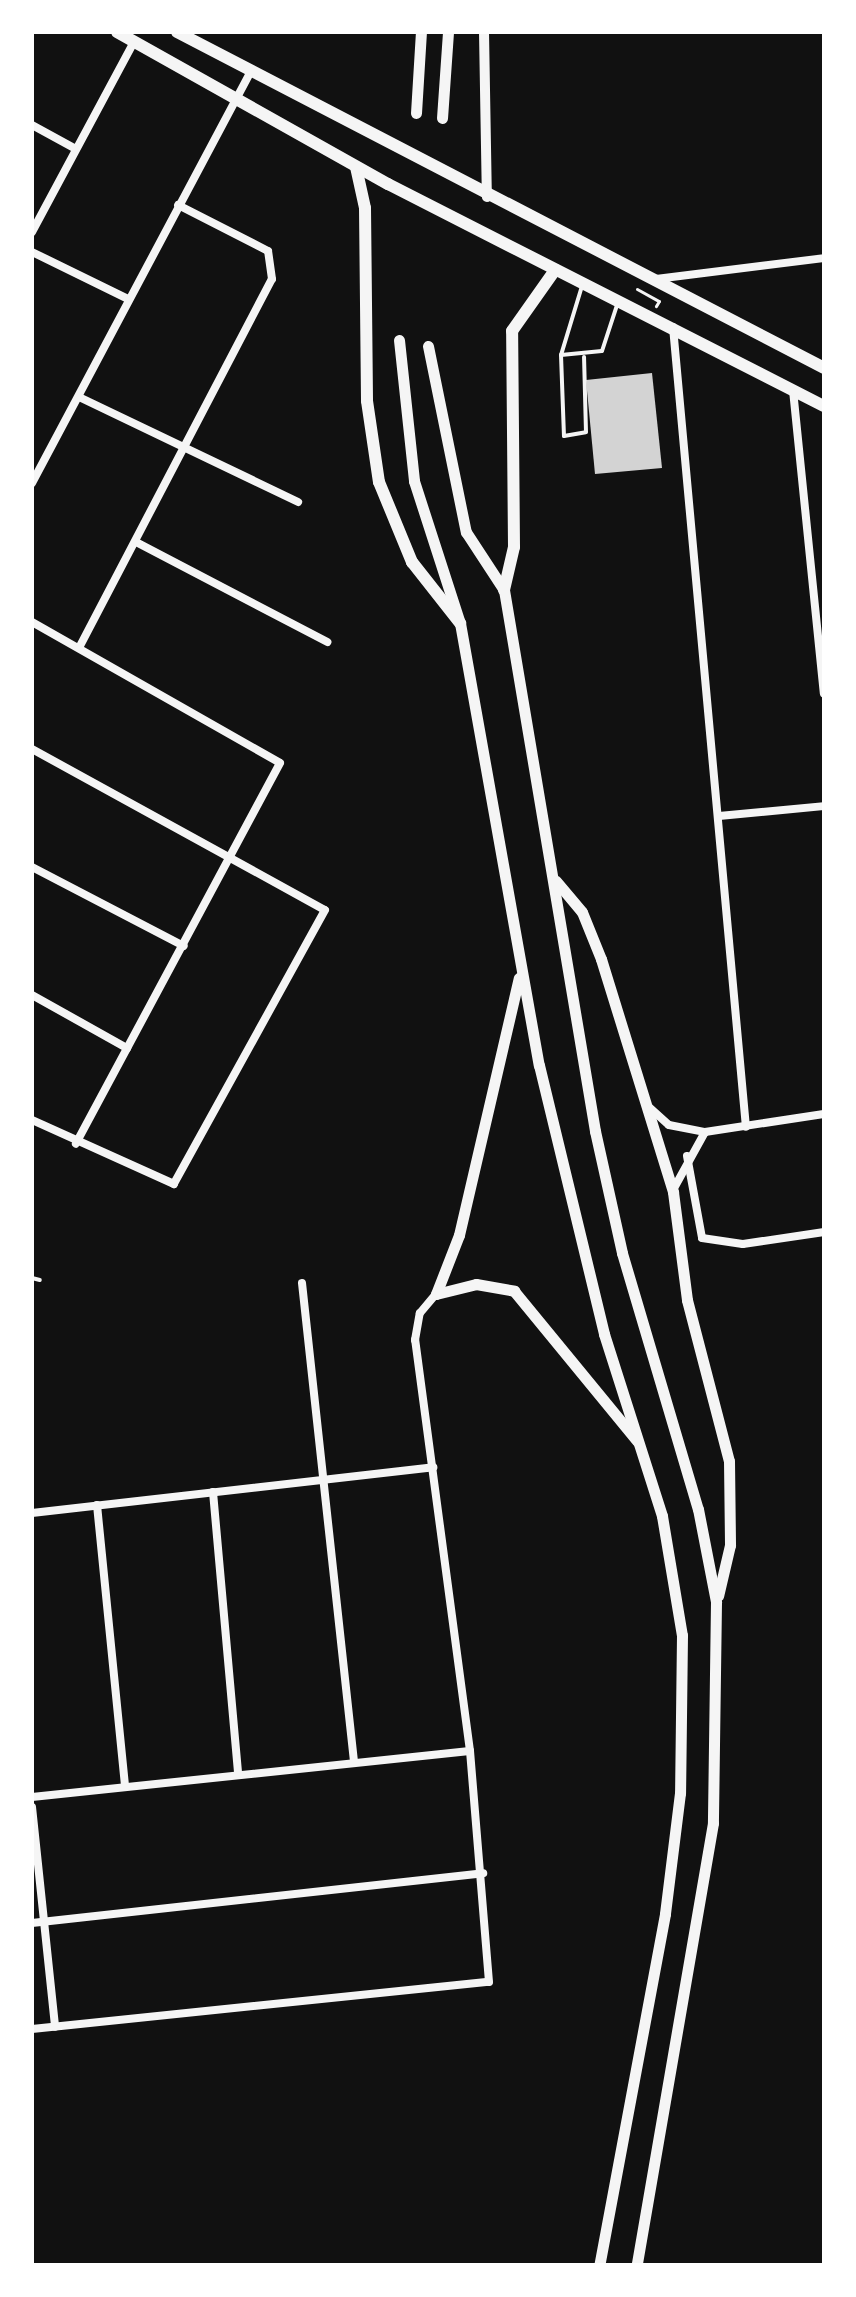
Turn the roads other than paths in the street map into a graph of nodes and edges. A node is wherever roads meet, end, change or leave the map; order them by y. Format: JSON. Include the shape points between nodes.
{"nodes":[{"id":1,"x":117,"y":32,"type":"edge"},
{"id":2,"x":177,"y":32,"type":"edge"},
{"id":3,"x":421,"y":32,"type":"edge"},
{"id":4,"x":448,"y":32,"type":"edge"},
{"id":5,"x":484,"y":32,"type":"edge"},
{"id":6,"x":134,"y":42,"type":"junction"},
{"id":7,"x":251,"y":71,"type":"junction"},
{"id":8,"x":235,"y":100,"type":"junction"},
{"id":9,"x":416,"y":113,"type":"dead end"},
{"id":10,"x":442,"y":118,"type":"dead end"},
{"id":11,"x":32,"y":125,"type":"edge"},
{"id":12,"x":76,"y":149,"type":"junction"},
{"id":13,"x":356,"y":167,"type":"junction"},
{"id":14,"x":487,"y":197,"type":"junction"},
{"id":15,"x":178,"y":205,"type":"junction"},
{"id":16,"x":32,"y":232,"type":"edge"},
{"id":17,"x":32,"y":252,"type":"edge"},
{"id":18,"x":824,"y":258,"type":"edge"},
{"id":19,"x":555,"y":270,"type":"junction"},
{"id":20,"x":656,"y":279,"type":"junction"},
{"id":21,"x":583,"y":283,"type":"junction"},
{"id":22,"x":126,"y":298,"type":"junction"},
{"id":23,"x":618,"y":301,"type":"junction"},
{"id":24,"x":673,"y":327,"type":"junction"},
{"id":25,"x":399,"y":340,"type":"dead end"},
{"id":26,"x":428,"y":346,"type":"dead end"},
{"id":27,"x":561,"y":355,"type":"junction"},
{"id":28,"x":584,"y":357,"type":"junction"},
{"id":29,"x":824,"y":368,"type":"edge"},
{"id":30,"x":793,"y":389,"type":"junction"},
{"id":31,"x":79,"y":397,"type":"junction"},
{"id":32,"x":824,"y":406,"type":"edge"},
{"id":33,"x":182,"y":450,"type":"junction"},
{"id":34,"x":32,"y":483,"type":"edge"},
{"id":35,"x":298,"y":502,"type":"dead end"},
{"id":36,"x":136,"y":542,"type":"junction"},
{"id":37,"x":504,"y":590,"type":"junction"},
{"id":38,"x":32,"y":622,"type":"edge"},
{"id":39,"x":460,"y":623,"type":"junction"},
{"id":40,"x":327,"y":642,"type":"dead end"},
{"id":41,"x":80,"y":646,"type":"junction"},
{"id":42,"x":824,"y":693,"type":"edge"},
{"id":43,"x":32,"y":749,"type":"edge"},
{"id":44,"x":824,"y":806,"type":"edge"},
{"id":45,"x":719,"y":816,"type":"junction"},
{"id":46,"x":233,"y":856,"type":"junction"},
{"id":47,"x":32,"y":867,"type":"edge"},
{"id":48,"x":556,"y":880,"type":"junction"},
{"id":49,"x":184,"y":946,"type":"junction"},
{"id":50,"x":520,"y":974,"type":"junction"},
{"id":51,"x":32,"y":995,"type":"edge"},
{"id":52,"x":127,"y":1048,"type":"junction"},
{"id":53,"x":650,"y":1108,"type":"junction"},
{"id":54,"x":824,"y":1114,"type":"edge"},
{"id":55,"x":32,"y":1120,"type":"edge"},
{"id":56,"x":746,"y":1127,"type":"junction"},
{"id":57,"x":705,"y":1132,"type":"junction"},
{"id":58,"x":76,"y":1144,"type":"junction"},
{"id":59,"x":687,"y":1156,"type":"junction"},
{"id":60,"x":673,"y":1192,"type":"junction"},
{"id":61,"x":824,"y":1232,"type":"edge"},
{"id":62,"x":32,"y":1278,"type":"edge"},
{"id":63,"x":40,"y":1280,"type":"dead end"},
{"id":64,"x":302,"y":1283,"type":"dead end"},
{"id":65,"x":436,"y":1294,"type":"junction"},
{"id":66,"x":643,"y":1450,"type":"junction"},
{"id":67,"x":433,"y":1467,"type":"junction"},
{"id":68,"x":319,"y":1479,"type":"junction"},
{"id":69,"x":213,"y":1492,"type":"junction"},
{"id":70,"x":97,"y":1505,"type":"junction"},
{"id":71,"x":32,"y":1513,"type":"edge"},
{"id":72,"x":716,"y":1602,"type":"junction"},
{"id":73,"x":470,"y":1751,"type":"junction"},
{"id":74,"x":354,"y":1762,"type":"junction"},
{"id":75,"x":238,"y":1774,"type":"junction"},
{"id":76,"x":125,"y":1787,"type":"junction"},
{"id":77,"x":32,"y":1797,"type":"edge"},
{"id":78,"x":32,"y":1807,"type":"edge"},
{"id":79,"x":483,"y":1873,"type":"junction"},
{"id":80,"x":46,"y":1922,"type":"junction"},
{"id":81,"x":32,"y":1923,"type":"edge"},
{"id":82,"x":55,"y":2027,"type":"junction"},
{"id":83,"x":32,"y":2029,"type":"edge"},
{"id":84,"x":599,"y":2265,"type":"edge"},
{"id":85,"x":637,"y":2265,"type":"edge"}],
"edges":[{"from":1,"to":6,"type":"main road"},
{"from":2,"to":7,"type":"main road"},
{"from":3,"to":9,"type":"main road"},
{"from":4,"to":10,"type":"main road"},
{"from":5,"to":14,"type":"street"},
{"from":6,"to":8,"type":"main road"},
{"from":6,"to":12,"type":"street"},
{"from":7,"to":8,"type":"street"},
{"from":7,"to":14,"type":"main road"},
{"from":8,"to":13,"type":"main road"},
{"from":8,"to":15,"type":"street"},
{"from":11,"to":12,"type":"street"},
{"from":12,"to":16,"type":"street"},
{"from":13,"to":19,"type":"main road"},
{"from":13,"to":39,"type":"main road","via":[[365,208],[367,401],[379,482],[412,562]]},
{"from":14,"to":20,"type":"main road"},
{"from":15,"to":22,"type":"street"},
{"from":15,"to":33,"type":"street","via":[[260,245],[274,268]]},
{"from":17,"to":22,"type":"street"},
{"from":18,"to":20,"type":"street"},
{"from":19,"to":21,"type":"main road"},
{"from":19,"to":37,"type":"main road","via":[[512,331],[514,547]]},
{"from":20,"to":29,"type":"main road"},
{"from":21,"to":23,"type":"main road"},
{"from":21,"to":27,"type":"lane"},
{"from":22,"to":31,"type":"street"},
{"from":23,"to":24,"type":"main road"},
{"from":23,"to":28,"type":"lane","via":[[602,351]]},
{"from":24,"to":30,"type":"main road"},
{"from":24,"to":45,"type":"street"},
{"from":25,"to":39,"type":"main road","via":[[414,481]]},
{"from":26,"to":37,"type":"main road","via":[[466,532]]},
{"from":27,"to":28,"type":"lane"},
{"from":27,"to":28,"type":"lane","via":[[564,436],[586,432]]},
{"from":30,"to":32,"type":"main road"},
{"from":30,"to":42,"type":"street"},
{"from":31,"to":33,"type":"street"},
{"from":31,"to":34,"type":"street"},
{"from":33,"to":35,"type":"street"},
{"from":33,"to":36,"type":"street"},
{"from":36,"to":40,"type":"street"},
{"from":36,"to":41,"type":"street"},
{"from":37,"to":48,"type":"main road"},
{"from":38,"to":41,"type":"street"},
{"from":39,"to":50,"type":"main road"},
{"from":41,"to":46,"type":"street","via":[[279,759]]},
{"from":43,"to":46,"type":"street"},
{"from":44,"to":45,"type":"street"},
{"from":45,"to":56,"type":"street"},
{"from":46,"to":49,"type":"street"},
{"from":46,"to":58,"type":"street","via":[[325,910],[174,1184]]},
{"from":47,"to":49,"type":"street"},
{"from":48,"to":53,"type":"main road","via":[[591,936]]},
{"from":48,"to":72,"type":"main road","via":[[618,1238],[678,1431]]},
{"from":49,"to":52,"type":"street"},
{"from":50,"to":65,"type":"main road","via":[[462,1223]]},
{"from":50,"to":66,"type":"main road","via":[[604,1334]]},
{"from":51,"to":52,"type":"street"},
{"from":52,"to":58,"type":"street"},
{"from":53,"to":57,"type":"street","via":[[669,1125]]},
{"from":53,"to":60,"type":"main road"},
{"from":54,"to":56,"type":"street"},
{"from":55,"to":58,"type":"street"},
{"from":56,"to":57,"type":"street"},
{"from":57,"to":59,"type":"street"},
{"from":59,"to":60,"type":"street"},
{"from":59,"to":61,"type":"street","via":[[702,1238],[743,1244]]},
{"from":60,"to":72,"type":"main road","via":[[687,1300],[729,1461],[730,1545]]},
{"from":62,"to":63,"type":"lane"},
{"from":64,"to":68,"type":"street"},
{"from":65,"to":66,"type":"main road","via":[[476,1284],[514,1291]]},
{"from":65,"to":67,"type":"street","via":[[420,1313],[415,1340]]},
{"from":66,"to":84,"type":"main road","via":[[682,1635],[680,1793],[644,2038]]},
{"from":67,"to":68,"type":"street"},
{"from":67,"to":73,"type":"street"},
{"from":68,"to":69,"type":"street"},
{"from":68,"to":74,"type":"street"},
{"from":69,"to":70,"type":"street"},
{"from":69,"to":75,"type":"street"},
{"from":70,"to":71,"type":"street"},
{"from":70,"to":76,"type":"street"},
{"from":72,"to":85,"type":"main road","via":[[713,1823]]},
{"from":73,"to":74,"type":"street"},
{"from":73,"to":79,"type":"street"},
{"from":74,"to":75,"type":"street"},
{"from":75,"to":76,"type":"street"},
{"from":76,"to":77,"type":"street"},
{"from":78,"to":80,"type":"street"},
{"from":79,"to":80,"type":"street"},
{"from":79,"to":82,"type":"street","via":[[489,1982]]},
{"from":80,"to":81,"type":"street"},
{"from":80,"to":82,"type":"street"},
{"from":82,"to":83,"type":"street"}]}
